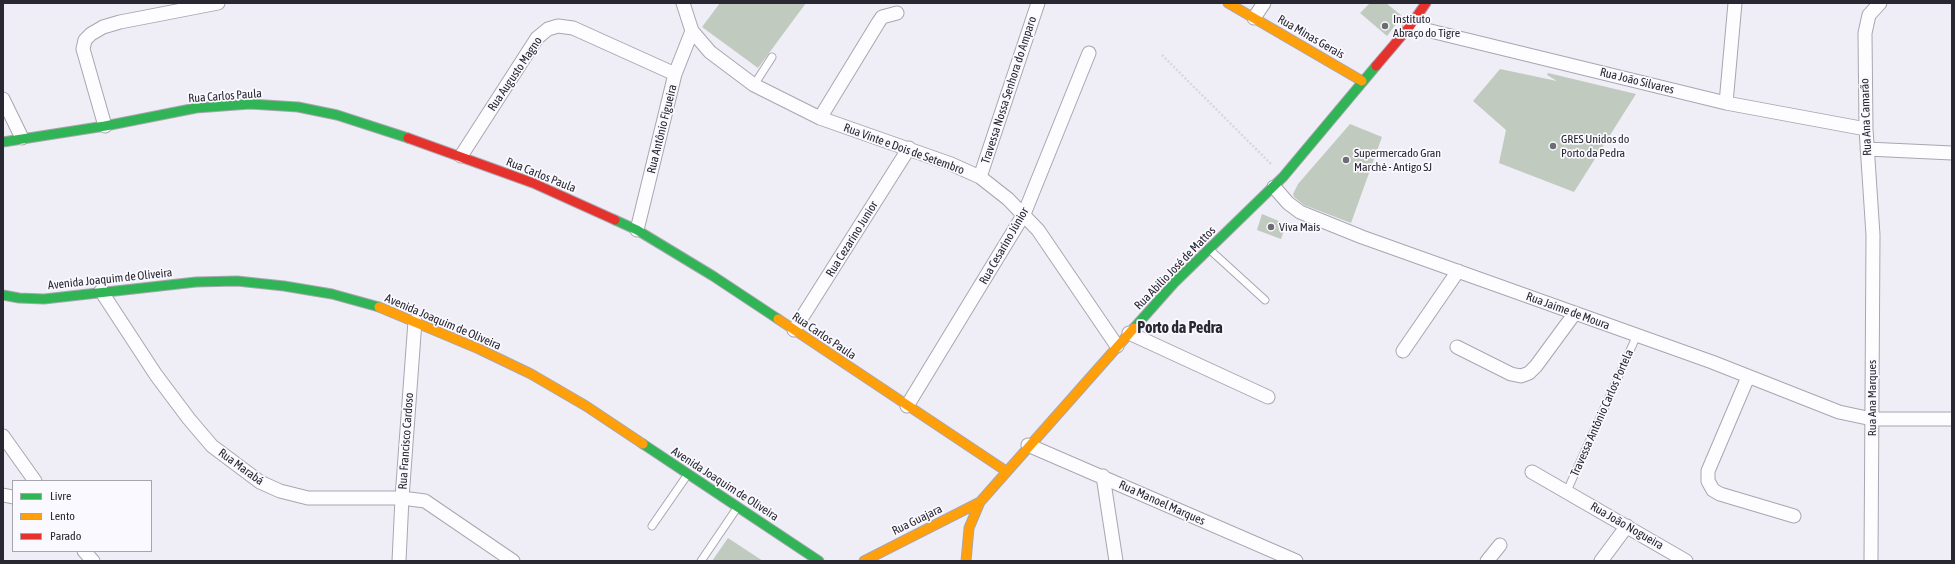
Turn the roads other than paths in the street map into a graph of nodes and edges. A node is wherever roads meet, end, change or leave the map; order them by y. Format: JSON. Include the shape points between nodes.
{"nodes":[{"id":1,"x":218,"y":3,"type":"edge"},
{"id":2,"x":683,"y":3,"type":"edge"},
{"id":3,"x":1038,"y":3,"type":"edge"},
{"id":4,"x":1228,"y":3,"type":"edge"},
{"id":5,"x":1264,"y":3,"type":"edge"},
{"id":6,"x":1426,"y":3,"type":"edge"},
{"id":7,"x":1735,"y":3,"type":"edge"},
{"id":8,"x":1880,"y":3,"type":"edge"},
{"id":9,"x":897,"y":13,"type":"dead end"},
{"id":10,"x":1254,"y":18,"type":"junction"},
{"id":11,"x":1410,"y":26,"type":"junction"},
{"id":12,"x":692,"y":31,"type":"junction"},
{"id":13,"x":1089,"y":53,"type":"dead end"},
{"id":14,"x":772,"y":57,"type":"dead end"},
{"id":15,"x":675,"y":74,"type":"junction"},
{"id":16,"x":1362,"y":81,"type":"junction"},
{"id":17,"x":754,"y":85,"type":"junction"},
{"id":18,"x":3,"y":99,"type":"edge"},
{"id":19,"x":1726,"y":103,"type":"junction"},
{"id":20,"x":820,"y":118,"type":"junction"},
{"id":21,"x":105,"y":126,"type":"junction"},
{"id":22,"x":1866,"y":129,"type":"junction"},
{"id":23,"x":22,"y":138,"type":"junction"},
{"id":24,"x":3,"y":142,"type":"edge"},
{"id":25,"x":909,"y":148,"type":"junction"},
{"id":26,"x":1867,"y":149,"type":"junction"},
{"id":27,"x":1952,"y":153,"type":"edge"},
{"id":28,"x":461,"y":156,"type":"junction"},
{"id":29,"x":980,"y":177,"type":"junction"},
{"id":30,"x":1274,"y":187,"type":"junction"},
{"id":31,"x":1024,"y":214,"type":"junction"},
{"id":32,"x":637,"y":230,"type":"junction"},
{"id":33,"x":1873,"y":235,"type":"joint"},
{"id":34,"x":1209,"y":249,"type":"junction"},
{"id":35,"x":1458,"y":271,"type":"junction"},
{"id":36,"x":101,"y":291,"type":"junction"},
{"id":37,"x":3,"y":295,"type":"edge"},
{"id":38,"x":1265,"y":300,"type":"dead end"},
{"id":39,"x":1575,"y":313,"type":"junction"},
{"id":40,"x":415,"y":321,"type":"junction"},
{"id":41,"x":794,"y":330,"type":"junction"},
{"id":42,"x":1128,"y":333,"type":"junction"},
{"id":43,"x":1637,"y":335,"type":"junction"},
{"id":44,"x":1117,"y":346,"type":"junction"},
{"id":45,"x":1457,"y":347,"type":"dead end"},
{"id":46,"x":1403,"y":351,"type":"dead end"},
{"id":47,"x":1748,"y":377,"type":"junction"},
{"id":48,"x":1268,"y":397,"type":"dead end"},
{"id":49,"x":907,"y":406,"type":"junction"},
{"id":50,"x":1872,"y":419,"type":"junction"},
{"id":51,"x":1952,"y":419,"type":"edge"},
{"id":52,"x":3,"y":436,"type":"edge"},
{"id":53,"x":1028,"y":445,"type":"junction"},
{"id":54,"x":1006,"y":471,"type":"junction"},
{"id":55,"x":1532,"y":472,"type":"dead end"},
{"id":56,"x":688,"y":474,"type":"junction"},
{"id":57,"x":1103,"y":476,"type":"junction"},
{"id":58,"x":34,"y":480,"type":"edge"},
{"id":59,"x":1567,"y":492,"type":"junction"},
{"id":60,"x":402,"y":498,"type":"junction"},
{"id":61,"x":980,"y":502,"type":"junction"},
{"id":62,"x":739,"y":506,"type":"junction"},
{"id":63,"x":1794,"y":516,"type":"dead end"},
{"id":64,"x":652,"y":526,"type":"dead end"},
{"id":65,"x":1627,"y":526,"type":"junction"},
{"id":66,"x":1500,"y":545,"type":"dead end"},
{"id":67,"x":85,"y":552,"type":"edge"},
{"id":68,"x":1269,"y":555,"type":"edge"},
{"id":69,"x":93,"y":561,"type":"edge"},
{"id":70,"x":399,"y":561,"type":"edge"},
{"id":71,"x":513,"y":561,"type":"edge"},
{"id":72,"x":701,"y":561,"type":"edge"},
{"id":73,"x":819,"y":561,"type":"edge"},
{"id":74,"x":864,"y":561,"type":"edge"},
{"id":75,"x":966,"y":561,"type":"edge"},
{"id":76,"x":1116,"y":561,"type":"edge"},
{"id":77,"x":1296,"y":561,"type":"edge"},
{"id":78,"x":1487,"y":561,"type":"edge"},
{"id":79,"x":1601,"y":561,"type":"edge"},
{"id":80,"x":1686,"y":561,"type":"edge"},
{"id":81,"x":1872,"y":561,"type":"edge"}],
"edges":[{"from":1,"to":21,"type":"street","via":[[120,22],[90,34],[85,40],[83,50]]},
{"from":2,"to":12,"type":"street","name":"Rua Vinte e Dois de Setembro"},
{"from":3,"to":29,"type":"street","name":"Travessa Nossa Senhora do Amparo"},
{"from":4,"to":10,"type":"street","name":"Rua Minas Gerais"},
{"from":5,"to":10,"type":"street"},
{"from":6,"to":11,"type":"street","name":"Rua Abilio José de Mattos"},
{"from":7,"to":19,"type":"street"},
{"from":8,"to":22,"type":"street","name":"Rua Ana Camarão","via":[[1869,15],[1865,33]]},
{"from":9,"to":20,"type":"street","via":[[882,17]]},
{"from":10,"to":16,"type":"street","name":"Rua Minas Gerais"},
{"from":11,"to":16,"type":"street","name":"Rua Abilio José de Mattos"},
{"from":11,"to":19,"type":"street","name":"Rua João Silvares"},
{"from":12,"to":15,"type":"street","name":"Rua Antônio Figueira"},
{"from":12,"to":17,"type":"street","name":"Rua Vinte e Dois de Setembro","via":[[710,52]]},
{"from":13,"to":31,"type":"street","name":"Rua Cesarino Júnior"},
{"from":14,"to":17,"type":"lane"},
{"from":15,"to":28,"type":"street","name":"Rua Augusto Magno","via":[[574,28],[558,26],[548,29],[537,38]]},
{"from":15,"to":32,"type":"street","name":"Rua Antônio Figueira"},
{"from":16,"to":30,"type":"street","name":"Rua Abilio José de Mattos"},
{"from":17,"to":20,"type":"street","name":"Rua Vinte e Dois de Setembro"},
{"from":18,"to":23,"type":"street"},
{"from":19,"to":22,"type":"street","name":"Rua João Silvares"},
{"from":20,"to":25,"type":"street","name":"Rua Vinte e Dois de Setembro"},
{"from":21,"to":23,"type":"street","name":"Rua Carlos Paula"},
{"from":21,"to":28,"type":"street","name":"Rua Carlos Paula","via":[[196,108],[250,104],[298,107],[380,128]]},
{"from":22,"to":26,"type":"street","name":"Rua Ana Camarão"},
{"from":23,"to":24,"type":"street","name":"Rua Carlos Paula"},
{"from":25,"to":29,"type":"street","name":"Rua Vinte e Dois de Setembro"},
{"from":25,"to":41,"type":"street","name":"Rua Cezarino Junior"},
{"from":26,"to":27,"type":"street"},
{"from":26,"to":33,"type":"street","name":"Rua Ana Camarão"},
{"from":28,"to":32,"type":"street","name":"Rua Carlos Paula","via":[[533,182]]},
{"from":29,"to":31,"type":"street","name":"Rua Vinte e Dois de Setembro"},
{"from":30,"to":34,"type":"street","name":"Rua Abilio José de Mattos"},
{"from":30,"to":35,"type":"street","name":"Rua Jaime de Moura","via":[[1300,212]]},
{"from":31,"to":44,"type":"street","name":"Rua Vinte e Dois de Setembro","via":[[1038,230]]},
{"from":31,"to":49,"type":"street","name":"Rua Cesarino Júnior"},
{"from":32,"to":41,"type":"street","name":"Rua Carlos Paula","via":[[714,276]]},
{"from":33,"to":50,"type":"street","name":"Rua Ana Marques"},
{"from":34,"to":38,"type":"lane"},
{"from":34,"to":42,"type":"street","name":"Rua Abilio José de Mattos"},
{"from":35,"to":39,"type":"street","name":"Rua Jaime de Moura"},
{"from":35,"to":46,"type":"street"},
{"from":36,"to":37,"type":"street","name":"Avenida Joaquim de Oliveira","via":[[44,299]]},
{"from":36,"to":40,"type":"street","name":"Avenida Joaquim de Oliveira","via":[[196,282],[237,281],[332,294],[370,304]]},
{"from":36,"to":60,"type":"street","name":"Rua Marabá","via":[[189,419],[212,446],[260,482],[280,491],[308,498]]},
{"from":39,"to":43,"type":"street","name":"Rua Jaime de Moura"},
{"from":39,"to":45,"type":"street","via":[[1536,366],[1521,376],[1511,374]]},
{"from":40,"to":56,"type":"street","name":"Avenida Joaquim de Oliveira","via":[[531,374],[586,406]]},
{"from":40,"to":60,"type":"street","name":"Rua Francisco Cardoso"},
{"from":41,"to":49,"type":"street","name":"Rua Carlos Paula"},
{"from":42,"to":44,"type":"street","name":"Rua Abilio José de Mattos"},
{"from":42,"to":48,"type":"street"},
{"from":43,"to":47,"type":"street","name":"Rua Jaime de Moura"},
{"from":43,"to":59,"type":"lane","name":"Travessa Antônio Carlos Portela"},
{"from":44,"to":53,"type":"street","name":"Rua Abilio José de Mattos"},
{"from":47,"to":50,"type":"street","name":"Rua Jaime de Moura","via":[[1839,412]]},
{"from":47,"to":63,"type":"street","via":[[1708,471],[1708,481],[1713,490],[1720,494]]},
{"from":49,"to":54,"type":"street","name":"Rua Carlos Paula"},
{"from":50,"to":51,"type":"street","name":"Rua Jaime de Moura"},
{"from":50,"to":81,"type":"street","name":"Rua Ana Marques"},
{"from":52,"to":58,"type":"street"},
{"from":53,"to":54,"type":"street","name":"Rua Abilio José de Mattos"},
{"from":53,"to":57,"type":"street","name":"Rua Manoel Marques"},
{"from":54,"to":61,"type":"street","name":"Rua Abilio José de Mattos"},
{"from":55,"to":59,"type":"street","name":"Rua João Nogueira"},
{"from":56,"to":62,"type":"street","name":"Avenida Joaquim de Oliveira"},
{"from":56,"to":64,"type":"lane"},
{"from":57,"to":68,"type":"street","name":"Rua Manoel Marques"},
{"from":57,"to":76,"type":"street"},
{"from":59,"to":65,"type":"street","name":"Rua João Nogueira"},
{"from":60,"to":70,"type":"street","name":"Rua Francisco Cardoso"},
{"from":60,"to":71,"type":"street","name":"Rua Marabá","via":[[425,501]]},
{"from":61,"to":74,"type":"street","name":"Rua Guajara"},
{"from":61,"to":75,"type":"street","name":"Rua Abilio José de Mattos","via":[[969,528]]},
{"from":62,"to":72,"type":"lane"},
{"from":62,"to":73,"type":"street","name":"Avenida Joaquim de Oliveira"},
{"from":65,"to":79,"type":"street"},
{"from":65,"to":80,"type":"street","name":"Rua João Nogueira"},
{"from":66,"to":78,"type":"street"},
{"from":67,"to":69,"type":"street"},
{"from":68,"to":77,"type":"street","name":"Rua Manoel Marques"}]}
